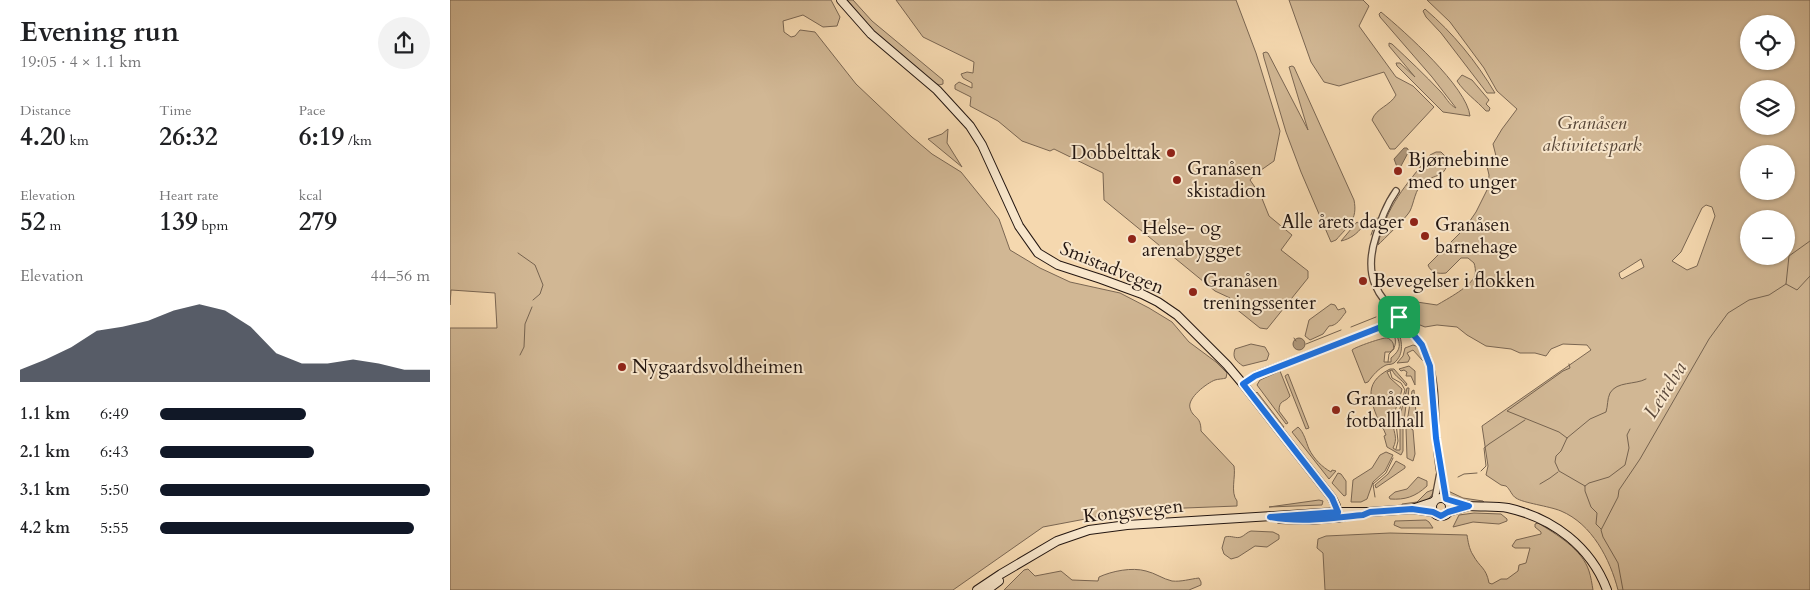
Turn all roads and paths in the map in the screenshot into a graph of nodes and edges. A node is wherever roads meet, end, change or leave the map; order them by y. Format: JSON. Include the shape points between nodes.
{"nodes":[{"id":1,"x":841,"y":0,"type":"edge"},
{"id":2,"x":1396,"y":191,"type":"dead end"},
{"id":3,"x":1399,"y":317,"type":"junction"},
{"id":4,"x":1243,"y":384,"type":"junction"},
{"id":5,"x":1440,"y":471,"type":"junction"},
{"id":6,"x":1434,"y":500,"type":"junction"},
{"id":7,"x":1447,"y":500,"type":"junction"},
{"id":8,"x":1469,"y":506,"type":"junction"},
{"id":9,"x":1412,"y":509,"type":"junction"},
{"id":10,"x":1433,"y":512,"type":"junction"},
{"id":11,"x":1448,"y":512,"type":"junction"},
{"id":12,"x":1338,"y":515,"type":"junction"},
{"id":13,"x":1009,"y":570,"type":"junction"},
{"id":14,"x":977,"y":590,"type":"edge"},
{"id":15,"x":987,"y":590,"type":"edge"},
{"id":16,"x":1607,"y":590,"type":"edge"}],
"edges":[{"from":1,"to":4,"type":"main road","name":"Smistadvegen","via":[[870,34],[937,90],[970,126],[1019,226],[1038,253],[1058,265],[1124,286],[1164,305],[1178,315]]},
{"from":2,"to":3,"type":"street","via":[[1381,220],[1370,265],[1377,291]]},
{"from":3,"to":4,"type":"street","via":[[1255,376]]},
{"from":3,"to":5,"type":"street","via":[[1422,345],[1430,366]]},
{"from":4,"to":12,"type":"main road","name":"Smistadvegen","via":[[1332,498]]},
{"from":5,"to":6,"type":"street"},
{"from":5,"to":7,"type":"street"},
{"from":6,"to":7,"type":"main road","name":"Kongsvegen","via":[[1440,497]]},
{"from":6,"to":9,"type":"main road","name":"Kongsvegen"},
{"from":6,"to":10,"type":"main road"},
{"from":7,"to":8,"type":"main road","name":"Kongsvegen"},
{"from":7,"to":11,"type":"main road"},
{"from":8,"to":11,"type":"main road","name":"Kongsvegen"},
{"from":8,"to":16,"type":"main road","name":"Kongsvegen","via":[[1506,508],[1552,525],[1578,544]]},
{"from":9,"to":10,"type":"main road","name":"Kongsvegen"},
{"from":9,"to":12,"type":"main road","name":"Kongsvegen"},
{"from":10,"to":11,"type":"main road","name":"Kongsvegen","via":[[1441,516]]},
{"from":12,"to":13,"type":"main road","name":"Kongsvegen","via":[[1127,524],[1089,530],[1057,541]]},
{"from":13,"to":14,"type":"main road","name":"Kongsvegen"},
{"from":13,"to":15,"type":"main road","name":"Kongsvegen"}]}
